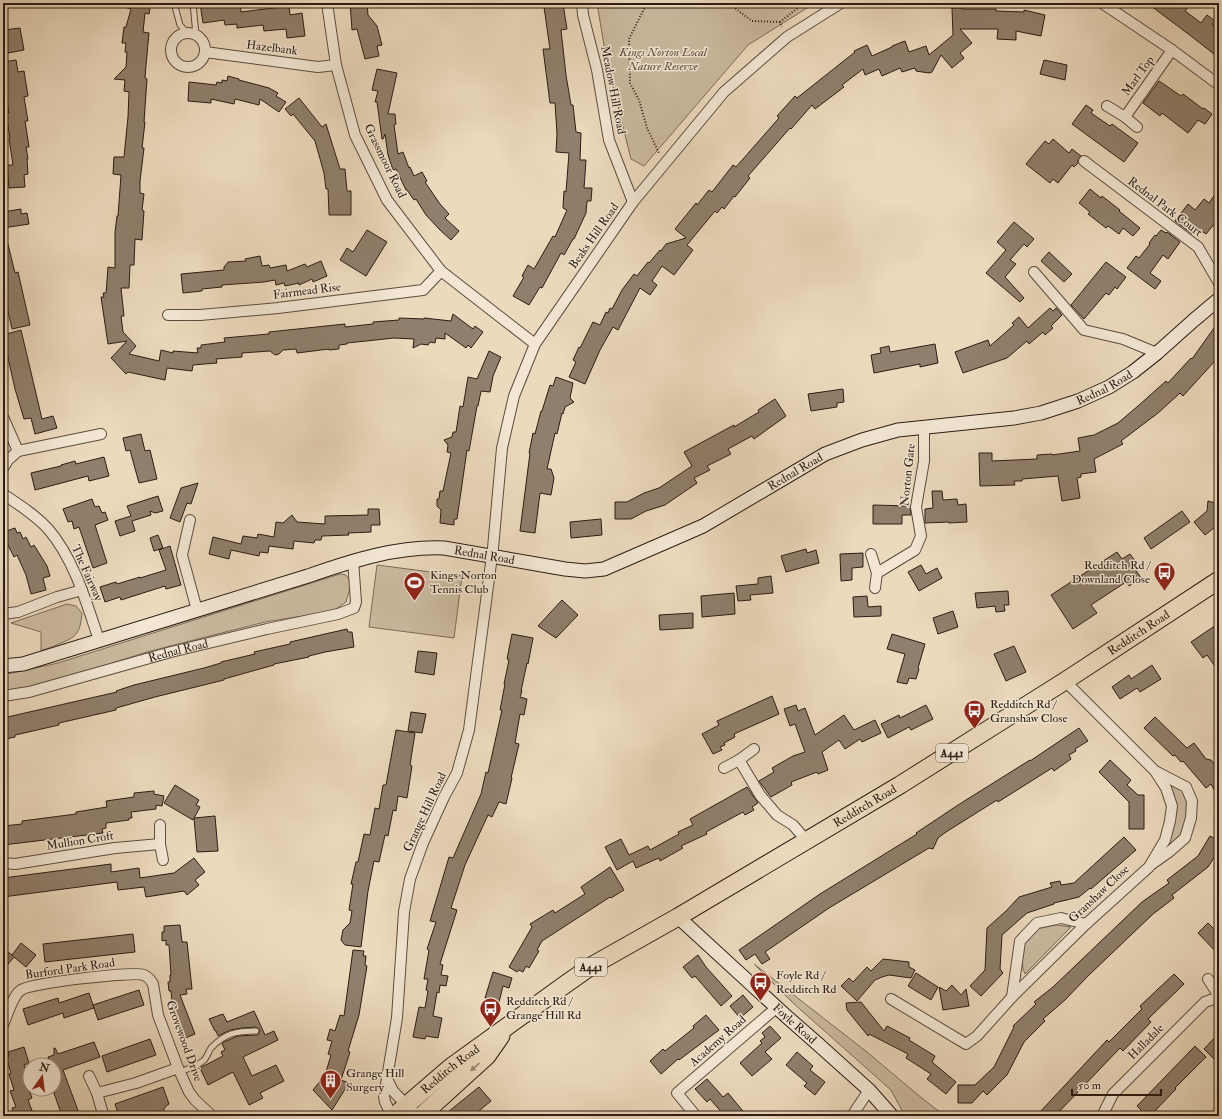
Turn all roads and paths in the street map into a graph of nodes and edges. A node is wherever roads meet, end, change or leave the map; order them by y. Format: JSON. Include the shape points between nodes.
{"nodes":[{"id":1,"x":174,"y":3,"type":"edge"},
{"id":2,"x":192,"y":3,"type":"edge"},
{"id":3,"x":327,"y":3,"type":"edge"},
{"id":4,"x":582,"y":3,"type":"edge"},
{"id":5,"x":647,"y":3,"type":"edge"},
{"id":6,"x":728,"y":3,"type":"edge"},
{"id":7,"x":804,"y":3,"type":"edge"},
{"id":8,"x":841,"y":3,"type":"edge"},
{"id":9,"x":1102,"y":3,"type":"edge"},
{"id":10,"x":780,"y":22,"type":"junction"},
{"id":11,"x":191,"y":34,"type":"junction"},
{"id":12,"x":787,"y":37,"type":"junction"},
{"id":13,"x":1172,"y":50,"type":"junction"},
{"id":14,"x":205,"y":52,"type":"junction"},
{"id":15,"x":336,"y":65,"type":"junction"},
{"id":16,"x":1219,"y":85,"type":"edge"},
{"id":17,"x":1106,"y":106,"type":"dead end"},
{"id":18,"x":1125,"y":117,"type":"junction"},
{"id":19,"x":1137,"y":127,"type":"dead end"},
{"id":20,"x":667,"y":161,"type":"junction"},
{"id":21,"x":1084,"y":161,"type":"dead end"},
{"id":22,"x":633,"y":202,"type":"junction"},
{"id":23,"x":441,"y":271,"type":"junction"},
{"id":24,"x":1034,"y":272,"type":"dead end"},
{"id":25,"x":1219,"y":284,"type":"edge"},
{"id":26,"x":1219,"y":299,"type":"edge"},
{"id":27,"x":168,"y":315,"type":"dead end"},
{"id":28,"x":535,"y":344,"type":"junction"},
{"id":29,"x":1157,"y":353,"type":"junction"},
{"id":30,"x":3,"y":418,"type":"edge"},
{"id":31,"x":924,"y":428,"type":"junction"},
{"id":32,"x":102,"y":434,"type":"dead end"},
{"id":33,"x":18,"y":451,"type":"junction"},
{"id":34,"x":3,"y":468,"type":"edge"},
{"id":35,"x":3,"y":494,"type":"edge"},
{"id":36,"x":190,"y":520,"type":"dead end"},
{"id":37,"x":872,"y":554,"type":"dead end"},
{"id":38,"x":491,"y":557,"type":"junction"},
{"id":39,"x":353,"y":560,"type":"junction"},
{"id":40,"x":877,"y":574,"type":"junction"},
{"id":41,"x":1219,"y":580,"type":"edge"},
{"id":42,"x":875,"y":588,"type":"dead end"},
{"id":43,"x":82,"y":590,"type":"junction"},
{"id":44,"x":197,"y":610,"type":"junction"},
{"id":45,"x":3,"y":614,"type":"edge"},
{"id":46,"x":99,"y":640,"type":"junction"},
{"id":47,"x":3,"y":666,"type":"edge"},
{"id":48,"x":1065,"y":681,"type":"junction"},
{"id":49,"x":3,"y":696,"type":"edge"},
{"id":50,"x":754,"y":749,"type":"dead end"},
{"id":51,"x":739,"y":760,"type":"junction"},
{"id":52,"x":724,"y":768,"type":"dead end"},
{"id":53,"x":1155,"y":770,"type":"junction"},
{"id":54,"x":160,"y":825,"type":"dead end"},
{"id":55,"x":806,"y":840,"type":"junction"},
{"id":56,"x":160,"y":844,"type":"junction"},
{"id":57,"x":163,"y":860,"type":"dead end"},
{"id":58,"x":3,"y":863,"type":"edge"},
{"id":59,"x":1149,"y":866,"type":"junction"},
{"id":60,"x":678,"y":916,"type":"junction"},
{"id":61,"x":1086,"y":924,"type":"junction"},
{"id":62,"x":139,"y":974,"type":"joint"},
{"id":63,"x":1208,"y":979,"type":"dead end"},
{"id":64,"x":1219,"y":996,"type":"edge"},
{"id":65,"x":1012,"y":997,"type":"junction"},
{"id":66,"x":891,"y":998,"type":"dead end"},
{"id":67,"x":776,"y":1008,"type":"junction"},
{"id":68,"x":3,"y":1025,"type":"edge"},
{"id":69,"x":508,"y":1026,"type":"junction"},
{"id":70,"x":256,"y":1032,"type":"dead end"},
{"id":71,"x":179,"y":1070,"type":"junction"},
{"id":72,"x":89,"y":1076,"type":"dead end"},
{"id":73,"x":387,"y":1079,"type":"junction"},
{"id":74,"x":869,"y":1090,"type":"junction"},
{"id":75,"x":97,"y":1093,"type":"junction"},
{"id":76,"x":412,"y":1111,"type":"edge"},
{"id":77,"x":103,"y":1114,"type":"dead end"},
{"id":78,"x":212,"y":1116,"type":"edge"},
{"id":79,"x":393,"y":1116,"type":"edge"},
{"id":80,"x":421,"y":1116,"type":"edge"},
{"id":81,"x":696,"y":1116,"type":"edge"},
{"id":82,"x":852,"y":1116,"type":"edge"},
{"id":83,"x":892,"y":1116,"type":"edge"},
{"id":84,"x":1102,"y":1116,"type":"edge"}],
"edges":[{"from":1,"to":11,"type":"lane","via":[[180,25]]},
{"from":2,"to":11,"type":"lane"},
{"from":3,"to":15,"type":"street","name":"Grassmoor Road"},
{"from":4,"to":22,"type":"street","name":"Meadow Hill Road","via":[[609,140]]},
{"from":5,"to":20,"type":"path","via":[[629,39],[630,83],[659,154]]},
{"from":6,"to":10,"type":"path","via":[[752,21]]},
{"from":7,"to":10,"type":"path"},
{"from":8,"to":12,"type":"street","name":"Beaks Hill Road"},
{"from":9,"to":13,"type":"street"},
{"from":10,"to":12,"type":"path"},
{"from":11,"to":14,"type":"street","via":[[204,42]]},
{"from":11,"to":14,"type":"street","via":[[180,35],[174,41],[171,47],[175,61],[184,67],[191,67],[202,61]]},
{"from":12,"to":20,"type":"street","name":"Beaks Hill Road","via":[[724,92]]},
{"from":13,"to":16,"type":"street"},
{"from":13,"to":18,"type":"street","name":"Marl Top"},
{"from":14,"to":15,"type":"street","name":"Hazelbank","via":[[318,67]]},
{"from":15,"to":23,"type":"street","name":"Grassmoor Road","via":[[355,135],[387,200]]},
{"from":17,"to":18,"type":"street"},
{"from":18,"to":19,"type":"street"},
{"from":20,"to":22,"type":"street","name":"Beaks Hill Road"},
{"from":21,"to":25,"type":"street","name":"Rednal Park Court","via":[[1198,247]]},
{"from":22,"to":28,"type":"street","name":"Beaks Hill Road"},
{"from":23,"to":27,"type":"street","name":"Fairmead Rise","via":[[423,290],[278,308],[200,315]]},
{"from":23,"to":28,"type":"street","name":"Grassmoor Road"},
{"from":24,"to":29,"type":"street","via":[[1084,330],[1123,338]]},
{"from":26,"to":29,"type":"street","name":"Rednal Road"},
{"from":28,"to":38,"type":"street","name":"Beaks Hill Road","via":[[514,396],[502,448]]},
{"from":29,"to":31,"type":"street","name":"Rednal Road","via":[[1109,387],[1078,401],[1041,413]]},
{"from":30,"to":33,"type":"street"},
{"from":31,"to":38,"type":"street","name":"Rednal Road","via":[[898,430],[825,454],[703,526],[604,569],[584,571]]},
{"from":31,"to":40,"type":"street","name":"Norton Gate","via":[[924,462],[916,507],[921,536],[915,550]]},
{"from":32,"to":33,"type":"street"},
{"from":33,"to":34,"type":"street"},
{"from":35,"to":43,"type":"street","name":"The Fairway","via":[[48,528],[66,554]]},
{"from":36,"to":44,"type":"street","via":[[182,555]]},
{"from":37,"to":40,"type":"street"},
{"from":38,"to":39,"type":"street","name":"Rednal Road","via":[[425,547]]},
{"from":38,"to":73,"type":"street","name":"Grange Hill Road","via":[[469,730],[457,773],[423,843],[410,879],[404,912],[397,1018]]},
{"from":39,"to":44,"type":"street","name":"Rednal Road"},
{"from":39,"to":49,"type":"street","name":"Rednal Road","via":[[356,602],[350,610],[171,652],[29,692]]},
{"from":40,"to":42,"type":"street"},
{"from":41,"to":48,"type":"highway","name":"Redditch Road","number":"A441"},
{"from":43,"to":45,"type":"street","via":[[18,612]]},
{"from":43,"to":46,"type":"street","name":"The Fairway"},
{"from":44,"to":46,"type":"street","name":"Rednal Road"},
{"from":46,"to":47,"type":"street","name":"Rednal Road","via":[[23,664]]},
{"from":48,"to":53,"type":"street","name":"Granshaw Close"},
{"from":48,"to":55,"type":"highway","name":"Redditch Road","number":"A441","via":[[900,785]]},
{"from":50,"to":51,"type":"street"},
{"from":51,"to":52,"type":"street"},
{"from":51,"to":55,"type":"street","via":[[760,795],[777,815],[793,825]]},
{"from":53,"to":59,"type":"street","name":"Granshaw Close","via":[[1166,788],[1172,806],[1165,840]]},
{"from":53,"to":59,"type":"street","via":[[1186,788],[1192,801],[1192,812],[1185,838]]},
{"from":54,"to":56,"type":"street"},
{"from":55,"to":60,"type":"highway","name":"Redditch Road","number":"A441"},
{"from":56,"to":57,"type":"street"},
{"from":56,"to":58,"type":"street","name":"Mullion Croft","via":[[116,848],[15,864]]},
{"from":59,"to":61,"type":"street","name":"Granshaw Close"},
{"from":60,"to":67,"type":"street","name":"Foyle Road"},
{"from":60,"to":69,"type":"highway","name":"Redditch Road","number":"A441","via":[[593,965]]},
{"from":61,"to":65,"type":"street","name":"Granshaw Close"},
{"from":61,"to":65,"type":"street","via":[[1061,918],[1037,924],[1020,941]]},
{"from":62,"to":68,"type":"street","name":"Burford Park Road","via":[[74,979],[21,989]]},
{"from":62,"to":71,"type":"street","name":"Grovewood Drive","via":[[150,979],[158,1015]]},
{"from":63,"to":64,"type":"street"},
{"from":64,"to":84,"type":"street","name":"Halladale","via":[[1205,1002],[1113,1094]]},
{"from":65,"to":66,"type":"street","name":"Granshaw Close","via":[[977,1036],[966,1044]]},
{"from":67,"to":74,"type":"street","name":"Foyle Road"},
{"from":67,"to":81,"type":"street","name":"Academy Road","via":[[676,1093]]},
{"from":69,"to":76,"type":"highway","name":"Redditch Road","number":"A441","via":[[451,1067]]},
{"from":69,"to":80,"type":"highway","name":"Redditch Road","number":"A441","one_way":true,"via":[[487,1056]]},
{"from":70,"to":71,"type":"lane","via":[[239,1031],[228,1034],[210,1050],[203,1061]]},
{"from":71,"to":75,"type":"street"},
{"from":71,"to":78,"type":"street","name":"Grovewood Drive","via":[[192,1096]]},
{"from":72,"to":75,"type":"street"},
{"from":73,"to":76,"type":"street","via":[[393,1092]]},
{"from":73,"to":79,"type":"street","name":"Grange Hill Road","via":[[384,1096]]},
{"from":74,"to":82,"type":"street"},
{"from":74,"to":83,"type":"street","name":"Foyle Road"},
{"from":75,"to":77,"type":"street"},
{"from":76,"to":79,"type":"highway","name":"Redditch Road","number":"A441"}]}
